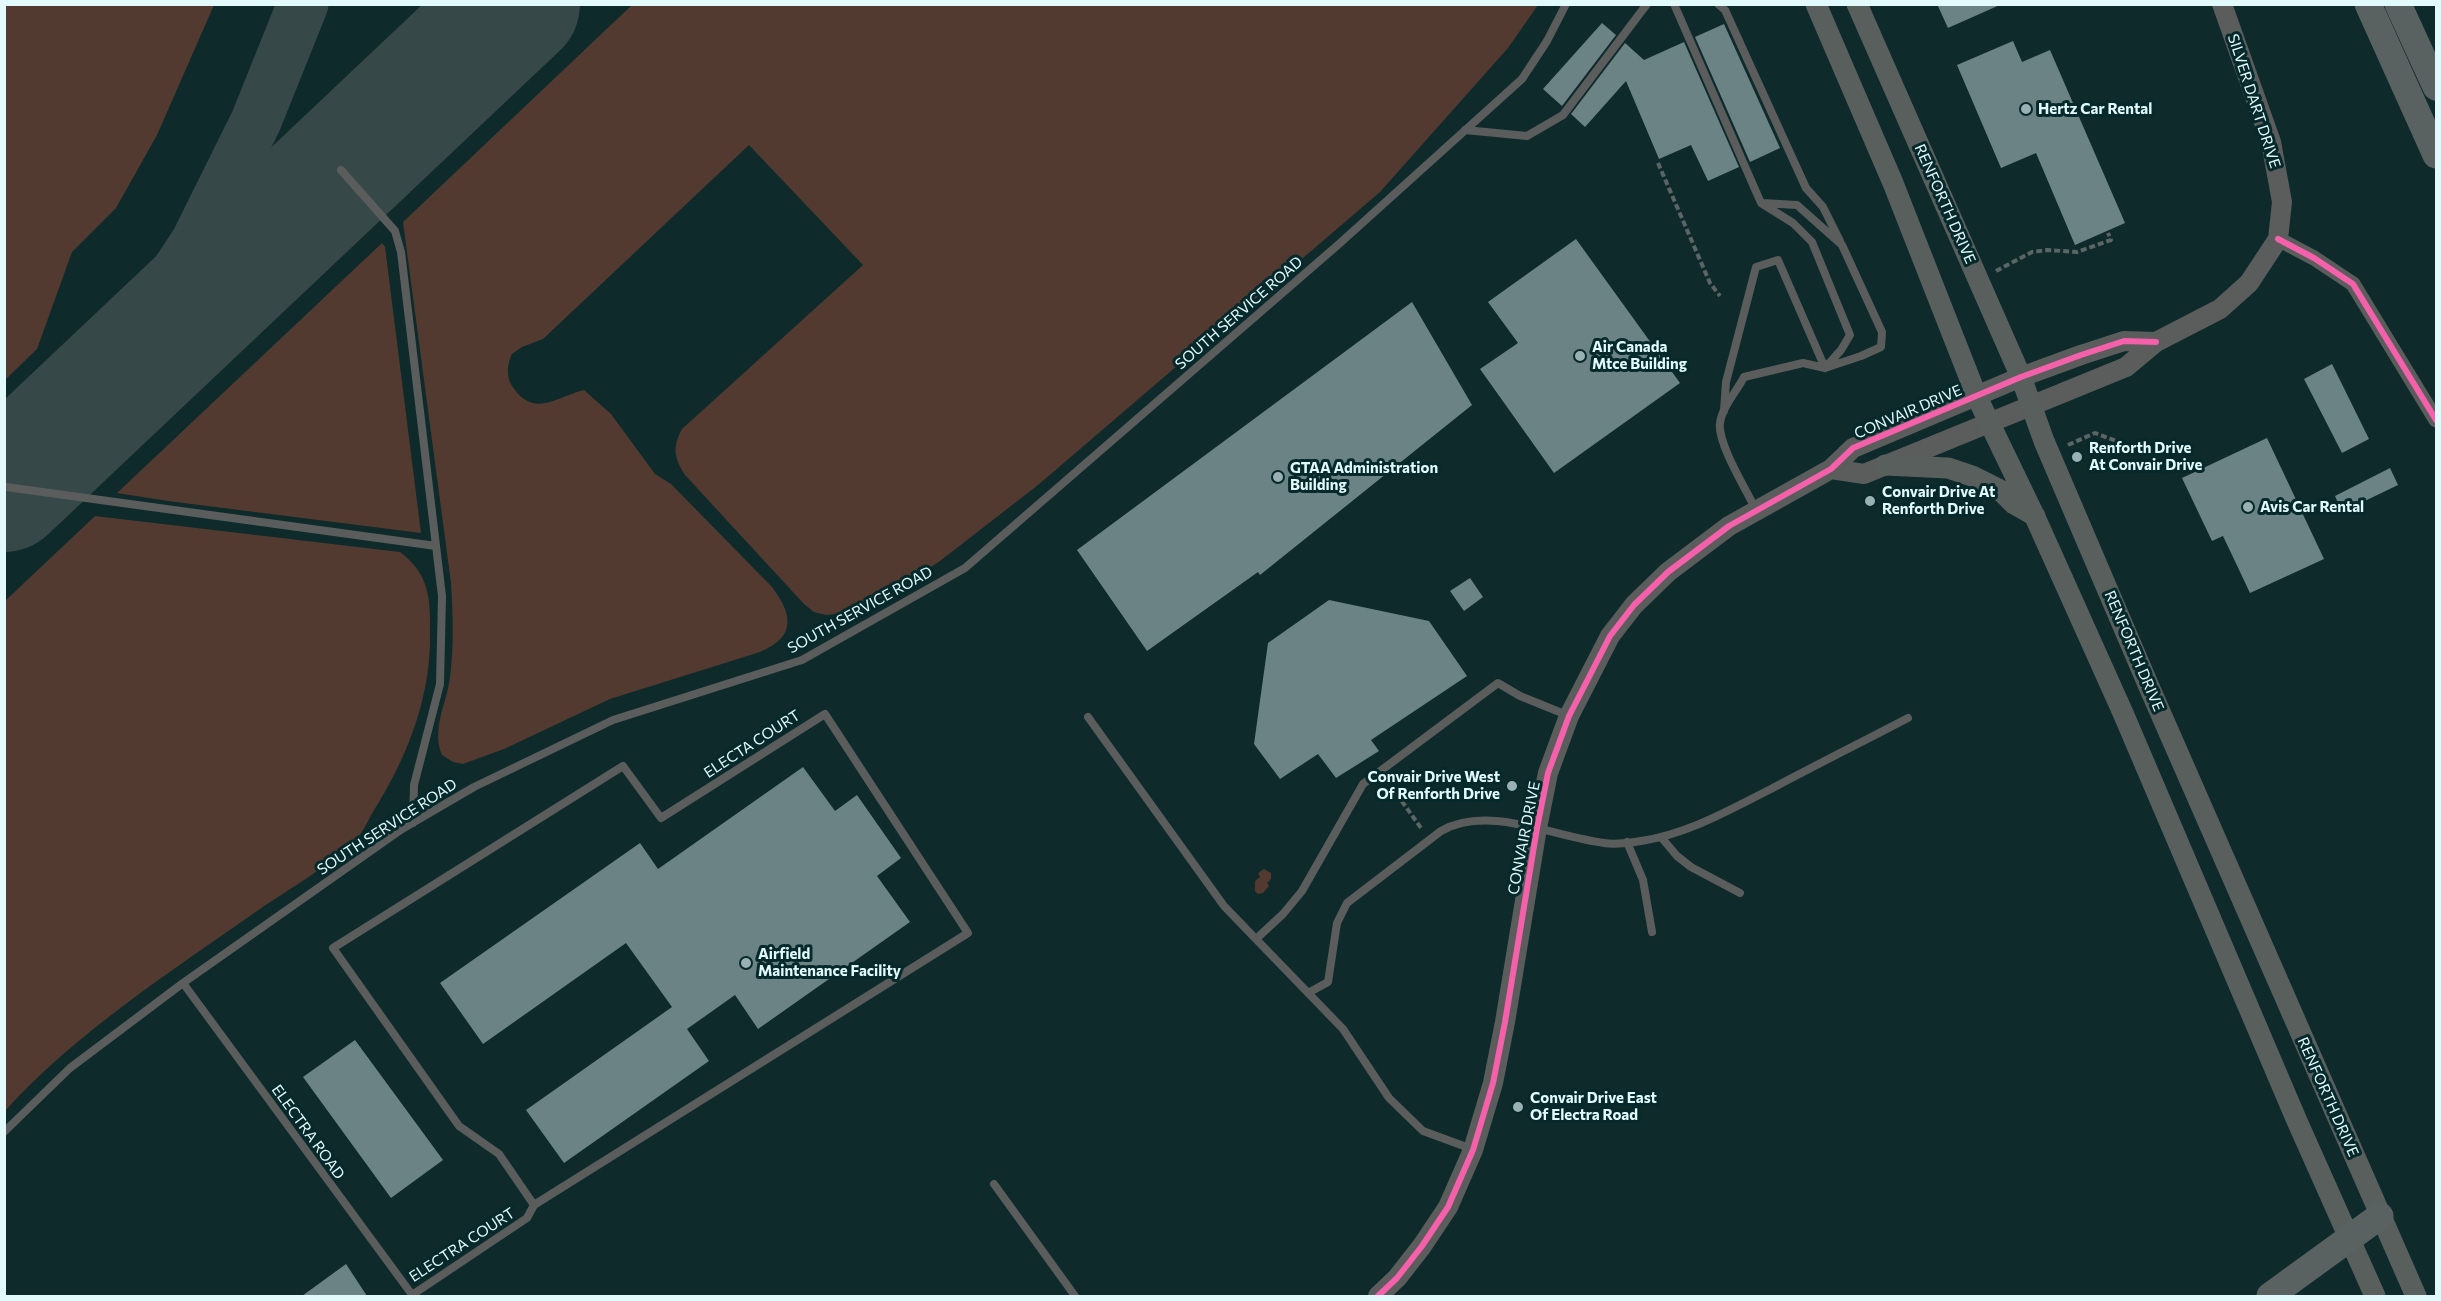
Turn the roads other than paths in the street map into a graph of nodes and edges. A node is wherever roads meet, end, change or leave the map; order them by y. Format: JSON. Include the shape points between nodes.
{"nodes":[{"id":1,"x":1566,"y":4,"type":"edge"},
{"id":2,"x":1647,"y":4,"type":"edge"},
{"id":3,"x":1674,"y":4,"type":"edge"},
{"id":4,"x":1718,"y":4,"type":"edge"},
{"id":5,"x":1816,"y":4,"type":"edge"},
{"id":6,"x":1857,"y":4,"type":"edge"},
{"id":7,"x":2222,"y":4,"type":"edge"},
{"id":8,"x":2368,"y":4,"type":"edge"},
{"id":9,"x":2398,"y":4,"type":"edge"},
{"id":10,"x":2436,"y":87,"type":"edge"},
{"id":11,"x":1465,"y":130,"type":"junction"},
{"id":12,"x":2436,"y":155,"type":"edge"},
{"id":13,"x":341,"y":170,"type":"dead end"},
{"id":14,"x":1761,"y":203,"type":"junction"},
{"id":15,"x":2278,"y":239,"type":"junction"},
{"id":16,"x":1842,"y":245,"type":"junction"},
{"id":17,"x":2156,"y":342,"type":"junction"},
{"id":18,"x":1825,"y":368,"type":"junction"},
{"id":19,"x":2021,"y":377,"type":"junction"},
{"id":20,"x":1977,"y":397,"type":"junction"},
{"id":21,"x":2031,"y":407,"type":"junction"},
{"id":22,"x":1724,"y":411,"type":"junction"},
{"id":23,"x":2436,"y":420,"type":"edge"},
{"id":24,"x":1989,"y":423,"type":"junction"},
{"id":25,"x":1885,"y":465,"type":"junction"},
{"id":26,"x":1830,"y":470,"type":"junction"},
{"id":27,"x":6,"y":487,"type":"edge"},
{"id":28,"x":1756,"y":511,"type":"junction"},
{"id":29,"x":2035,"y":516,"type":"junction"},
{"id":30,"x":436,"y":546,"type":"junction"},
{"id":31,"x":1569,"y":716,"type":"junction"},
{"id":32,"x":1088,"y":717,"type":"dead end"},
{"id":33,"x":1908,"y":718,"type":"dead end"},
{"id":34,"x":413,"y":823,"type":"junction"},
{"id":35,"x":1537,"y":828,"type":"junction"},
{"id":36,"x":1661,"y":837,"type":"junction"},
{"id":37,"x":1627,"y":842,"type":"junction"},
{"id":38,"x":1740,"y":893,"type":"dead end"},
{"id":39,"x":1652,"y":932,"type":"dead end"},
{"id":40,"x":1256,"y":939,"type":"junction"},
{"id":41,"x":183,"y":983,"type":"junction"},
{"id":42,"x":1308,"y":993,"type":"junction"},
{"id":43,"x":4,"y":1132,"type":"edge"},
{"id":44,"x":1473,"y":1150,"type":"junction"},
{"id":45,"x":994,"y":1184,"type":"dead end"},
{"id":46,"x":534,"y":1205,"type":"junction"},
{"id":47,"x":2380,"y":1216,"type":"junction"},
{"id":48,"x":527,"y":1218,"type":"joint"},
{"id":49,"x":2349,"y":1238,"type":"junction"},
{"id":50,"x":412,"y":1295,"type":"edge"},
{"id":51,"x":1075,"y":1296,"type":"edge"},
{"id":52,"x":1378,"y":1296,"type":"edge"},
{"id":53,"x":2270,"y":1296,"type":"edge"},
{"id":54,"x":2375,"y":1296,"type":"edge"},
{"id":55,"x":2416,"y":1296,"type":"edge"}],
"edges":[{"from":1,"to":11,"type":"lane","name":"SOUTH SERVICE ROAD","via":[[1522,79]]},
{"from":2,"to":11,"type":"lane","via":[[1563,116],[1527,136]]},
{"from":3,"to":14,"type":"lane"},
{"from":4,"to":16,"type":"lane","via":[[1725,10],[1806,188],[1823,207]]},
{"from":5,"to":20,"type":"main road","via":[[1893,183]]},
{"from":6,"to":19,"type":"main road","name":"RENFORTH DRIVE"},
{"from":7,"to":15,"type":"street","name":"SILVER DART DRIVE","via":[[2271,142],[2282,202]]},
{"from":8,"to":12,"type":"highway"},
{"from":9,"to":10,"type":"highway"},
{"from":11,"to":34,"type":"lane","name":"SOUTH SERVICE ROAD","via":[[965,568],[802,660],[613,720],[474,787]]},
{"from":13,"to":30,"type":"lane","via":[[395,231],[401,252]]},
{"from":14,"to":16,"type":"lane","via":[[1797,206]]},
{"from":14,"to":18,"type":"lane","via":[[1793,223],[1812,242],[1850,335]]},
{"from":15,"to":17,"type":"street","name":"CONVAIR DRIVE","via":[[2249,283],[2220,309]]},
{"from":15,"to":23,"type":"street","via":[[2353,284]]},
{"from":16,"to":18,"type":"lane","via":[[1882,332],[1881,346]]},
{"from":17,"to":19,"type":"street","name":"CONVAIR DRIVE","via":[[2124,341]]},
{"from":17,"to":21,"type":"street","name":"CONVAIR DRIVE","via":[[2126,367]]},
{"from":18,"to":22,"type":"lane","via":[[1803,363],[1744,377]]},
{"from":18,"to":22,"type":"lane","via":[[1778,260],[1756,267],[1726,382]]},
{"from":19,"to":20,"type":"street","name":"CONVAIR DRIVE"},
{"from":19,"to":21,"type":"main road","name":"RENFORTH DRIVE"},
{"from":20,"to":24,"type":"main road"},
{"from":20,"to":26,"type":"street","name":"CONVAIR DRIVE","via":[[1853,448]]},
{"from":21,"to":24,"type":"street","name":"CONVAIR DRIVE"},
{"from":21,"to":47,"type":"main road","name":"RENFORTH DRIVE"},
{"from":22,"to":28,"type":"lane","via":[[1719,425],[1731,464]]},
{"from":24,"to":25,"type":"street","name":"CONVAIR DRIVE"},
{"from":24,"to":29,"type":"main road"},
{"from":25,"to":26,"type":"street","name":"CONVAIR DRIVE","via":[[1863,474]]},
{"from":25,"to":29,"type":"main road","via":[[1948,468],[1972,476],[2000,490]]},
{"from":26,"to":28,"type":"street","name":"CONVAIR DRIVE"},
{"from":27,"to":30,"type":"lane"},
{"from":28,"to":31,"type":"street","name":"CONVAIR DRIVE","via":[[1729,526],[1668,572],[1634,605],[1610,636]]},
{"from":29,"to":49,"type":"main road"},
{"from":30,"to":34,"type":"lane","via":[[442,596],[440,684],[414,785]]},
{"from":31,"to":35,"type":"street","name":"CONVAIR DRIVE","via":[[1548,773]]},
{"from":31,"to":40,"type":"lane","via":[[1498,683],[1363,784],[1302,891]]},
{"from":32,"to":40,"type":"lane","via":[[1224,906]]},
{"from":33,"to":36,"type":"lane","via":[[1719,815]]},
{"from":34,"to":41,"type":"lane","name":"SOUTH SERVICE ROAD"},
{"from":35,"to":37,"type":"lane","via":[[1606,844]]},
{"from":35,"to":42,"type":"lane","via":[[1472,819],[1441,831],[1347,903],[1337,923],[1328,982]]},
{"from":35,"to":44,"type":"street","name":"CONVAIR DRIVE","via":[[1493,1083]]},
{"from":36,"to":37,"type":"lane"},
{"from":36,"to":38,"type":"lane","via":[[1691,867]]},
{"from":37,"to":39,"type":"lane","via":[[1643,880]]},
{"from":40,"to":42,"type":"lane"},
{"from":41,"to":43,"type":"lane","name":"SOUTH SERVICE ROAD","via":[[70,1068]]},
{"from":41,"to":50,"type":"lane","name":"ELECTRA ROAD"},
{"from":42,"to":44,"type":"lane","via":[[1343,1029],[1389,1098],[1423,1131]]},
{"from":44,"to":52,"type":"street","name":"CONVAIR DRIVE","via":[[1448,1207],[1397,1278]]},
{"from":45,"to":51,"type":"lane"},
{"from":46,"to":46,"type":"lane","name":"ELECTA COURT","via":[[499,1154],[459,1126],[333,948],[623,766],[661,818],[825,714],[969,933]]},
{"from":46,"to":48,"type":"lane","name":"ELECTA COURT"},
{"from":47,"to":49,"type":"highway"},
{"from":47,"to":55,"type":"main road","name":"RENFORTH DRIVE"},
{"from":48,"to":50,"type":"lane","name":"ELECTRA COURT"},
{"from":49,"to":53,"type":"highway"},
{"from":49,"to":54,"type":"main road"}]}
